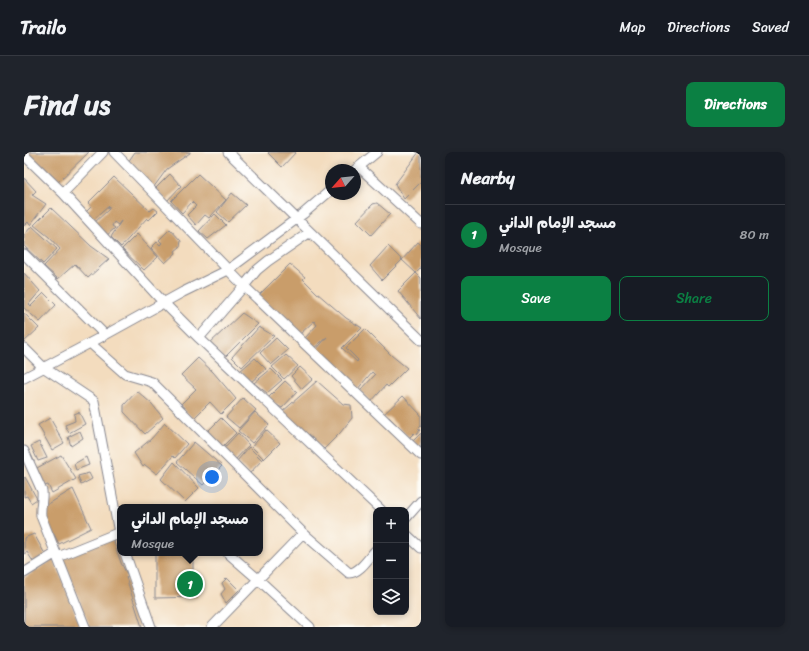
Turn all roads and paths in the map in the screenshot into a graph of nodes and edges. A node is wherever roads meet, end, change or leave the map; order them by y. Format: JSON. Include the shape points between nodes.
{"nodes":[{"id":1,"x":103,"y":152,"type":"edge"},
{"id":2,"x":114,"y":152,"type":"edge"},
{"id":3,"x":228,"y":152,"type":"edge"},
{"id":4,"x":377,"y":152,"type":"edge"},
{"id":5,"x":24,"y":155,"type":"edge"},
{"id":6,"x":361,"y":166,"type":"edge"},
{"id":7,"x":361,"y":172,"type":"edge"},
{"id":8,"x":63,"y":193,"type":"junction"},
{"id":9,"x":325,"y":195,"type":"edge"},
{"id":10,"x":296,"y":219,"type":"junction"},
{"id":11,"x":420,"y":220,"type":"edge"},
{"id":12,"x":310,"y":232,"type":"junction"},
{"id":13,"x":24,"y":254,"type":"edge"},
{"id":14,"x":228,"y":270,"type":"junction"},
{"id":15,"x":244,"y":286,"type":"junction"},
{"id":16,"x":164,"y":303,"type":"junction"},
{"id":17,"x":105,"y":335,"type":"junction"},
{"id":18,"x":199,"y":338,"type":"junction"},
{"id":19,"x":421,"y":340,"type":"edge"},
{"id":20,"x":90,"y":343,"type":"junction"},
{"id":21,"x":24,"y":348,"type":"edge"},
{"id":22,"x":43,"y":367,"type":"junction"},
{"id":23,"x":24,"y":378,"type":"edge"},
{"id":24,"x":24,"y":451,"type":"edge"},
{"id":25,"x":421,"y":455,"type":"edge"},
{"id":26,"x":421,"y":501,"type":"edge"},
{"id":27,"x":378,"y":507,"type":"edge"},
{"id":28,"x":409,"y":515,"type":"edge"},
{"id":29,"x":117,"y":523,"type":"edge"},
{"id":30,"x":303,"y":533,"type":"junction"},
{"id":31,"x":117,"y":535,"type":"edge"},
{"id":32,"x":409,"y":537,"type":"edge"},
{"id":33,"x":421,"y":548,"type":"edge"},
{"id":34,"x":373,"y":553,"type":"edge"},
{"id":35,"x":57,"y":555,"type":"junction"},
{"id":36,"x":126,"y":556,"type":"edge"},
{"id":37,"x":231,"y":556,"type":"edge"},
{"id":38,"x":24,"y":573,"type":"edge"},
{"id":39,"x":259,"y":580,"type":"junction"},
{"id":40,"x":85,"y":627,"type":"edge"},
{"id":41,"x":151,"y":627,"type":"edge"},
{"id":42,"x":214,"y":627,"type":"edge"},
{"id":43,"x":310,"y":627,"type":"edge"}],
"edges":[{"from":1,"to":8,"type":"street"},
{"from":2,"to":14,"type":"street"},
{"from":3,"to":10,"type":"street"},
{"from":4,"to":6,"type":"street"},
{"from":5,"to":8,"type":"street"},
{"from":7,"to":11,"type":"street"},
{"from":8,"to":16,"type":"street"},
{"from":9,"to":10,"type":"street"},
{"from":10,"to":12,"type":"street"},
{"from":10,"to":14,"type":"street"},
{"from":12,"to":15,"type":"street","via":[[257,270]]},
{"from":12,"to":19,"type":"street"},
{"from":13,"to":17,"type":"street"},
{"from":14,"to":15,"type":"street"},
{"from":14,"to":16,"type":"street"},
{"from":15,"to":18,"type":"street"},
{"from":15,"to":25,"type":"street"},
{"from":16,"to":17,"type":"street"},
{"from":16,"to":18,"type":"street"},
{"from":17,"to":20,"type":"street"},
{"from":18,"to":27,"type":"street"},
{"from":20,"to":22,"type":"street"},
{"from":20,"to":30,"type":"street","via":[[125,374],[152,382]]},
{"from":21,"to":22,"type":"street"},
{"from":22,"to":23,"type":"street"},
{"from":22,"to":29,"type":"street","via":[[94,401]]},
{"from":24,"to":35,"type":"street","via":[[42,491],[41,516]]},
{"from":26,"to":28,"type":"street"},
{"from":30,"to":34,"type":"street","via":[[349,573],[357,570]]},
{"from":30,"to":39,"type":"street"},
{"from":31,"to":35,"type":"street"},
{"from":32,"to":33,"type":"street"},
{"from":35,"to":38,"type":"street"},
{"from":35,"to":40,"type":"street"},
{"from":36,"to":41,"type":"street"},
{"from":37,"to":39,"type":"street"},
{"from":39,"to":42,"type":"street"},
{"from":39,"to":43,"type":"street"}]}
